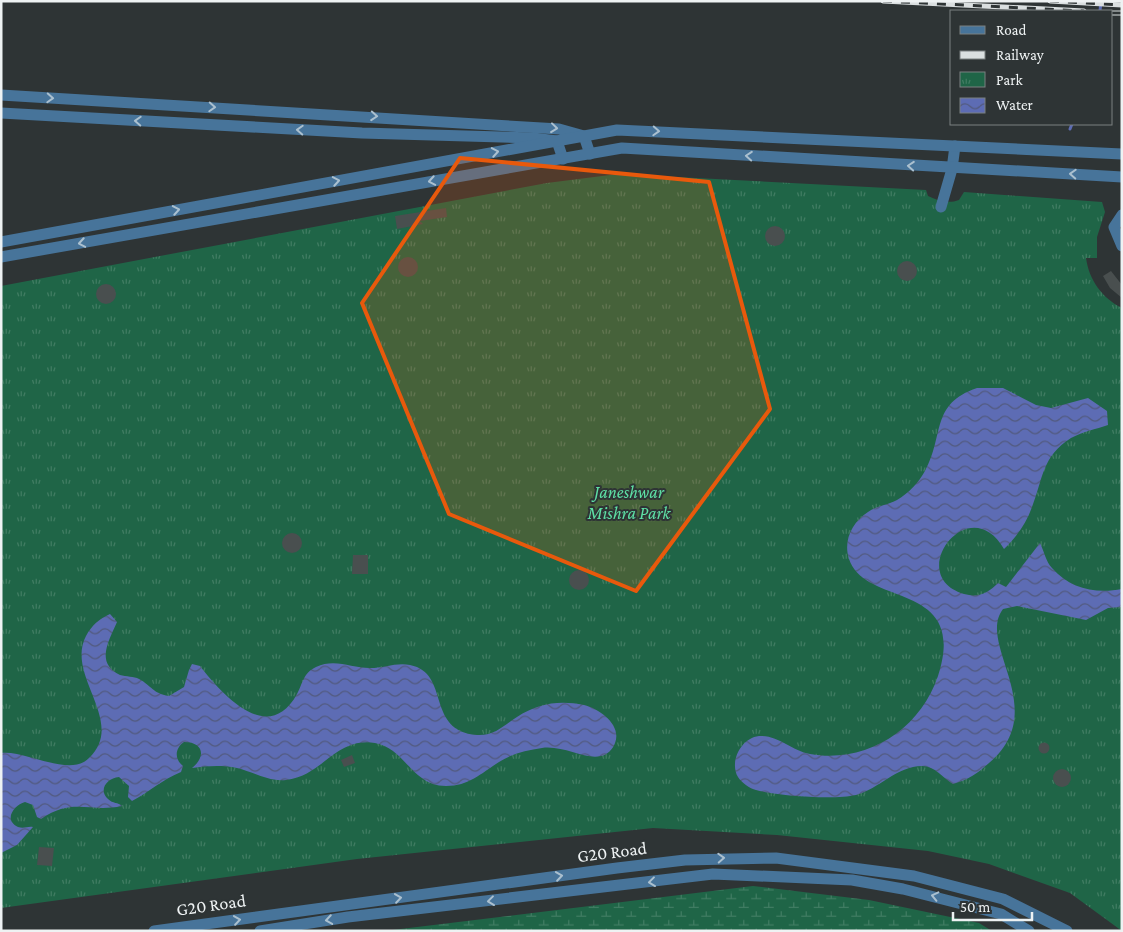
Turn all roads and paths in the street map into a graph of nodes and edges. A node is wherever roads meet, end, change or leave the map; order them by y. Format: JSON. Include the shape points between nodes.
{"nodes":[{"id":1,"x":1,"y":95,"type":"edge"},
{"id":2,"x":1,"y":114,"type":"edge"},
{"id":3,"x":584,"y":136,"type":"junction"},
{"id":4,"x":557,"y":141,"type":"junction"},
{"id":5,"x":955,"y":146,"type":"junction"},
{"id":6,"x":590,"y":154,"type":"junction"},
{"id":7,"x":1122,"y":154,"type":"edge"},
{"id":8,"x":563,"y":159,"type":"junction"},
{"id":9,"x":952,"y":168,"type":"junction"},
{"id":10,"x":1122,"y":176,"type":"edge"},
{"id":11,"x":941,"y":207,"type":"dead end"},
{"id":12,"x":1122,"y":215,"type":"edge"},
{"id":13,"x":1,"y":242,"type":"edge"},
{"id":14,"x":1122,"y":246,"type":"edge"},
{"id":15,"x":1,"y":257,"type":"edge"},
{"id":16,"x":685,"y":860,"type":"junction"},
{"id":17,"x":683,"y":878,"type":"junction"},
{"id":18,"x":154,"y":931,"type":"edge"},
{"id":19,"x":260,"y":931,"type":"edge"},
{"id":20,"x":1029,"y":931,"type":"edge"},
{"id":21,"x":1067,"y":931,"type":"edge"}],
"edges":[{"from":1,"to":3,"type":"street","one_way":true,"via":[[499,124],[559,129]]},
{"from":4,"to":2,"type":"street","one_way":true},
{"from":3,"to":4,"type":"street"},
{"from":3,"to":5,"type":"street","one_way":true,"via":[[617,130]]},
{"from":3,"to":6,"type":"street"},
{"from":4,"to":8,"type":"street"},
{"from":13,"to":4,"type":"street","one_way":true},
{"from":5,"to":7,"type":"street"},
{"from":5,"to":9,"type":"street"},
{"from":6,"to":8,"type":"street"},
{"from":9,"to":6,"type":"street","one_way":true,"via":[[622,148]]},
{"from":8,"to":15,"type":"street","one_way":true},
{"from":10,"to":9,"type":"street","one_way":true},
{"from":9,"to":11,"type":"street"},
{"from":12,"to":14,"type":"street","via":[[1114,227]]},
{"from":16,"to":17,"type":"street"},
{"from":18,"to":16,"type":"street","name":"G20 Road","one_way":true},
{"from":16,"to":21,"type":"street","name":"G20 Road","one_way":true,"via":[[776,858],[914,876],[1003,898]]},
{"from":17,"to":19,"type":"street","name":"G20 Road","one_way":true,"via":[[348,917]]},
{"from":20,"to":17,"type":"street","name":"G20 Road","one_way":true,"via":[[1001,914],[903,889],[852,880],[713,874]]}]}
